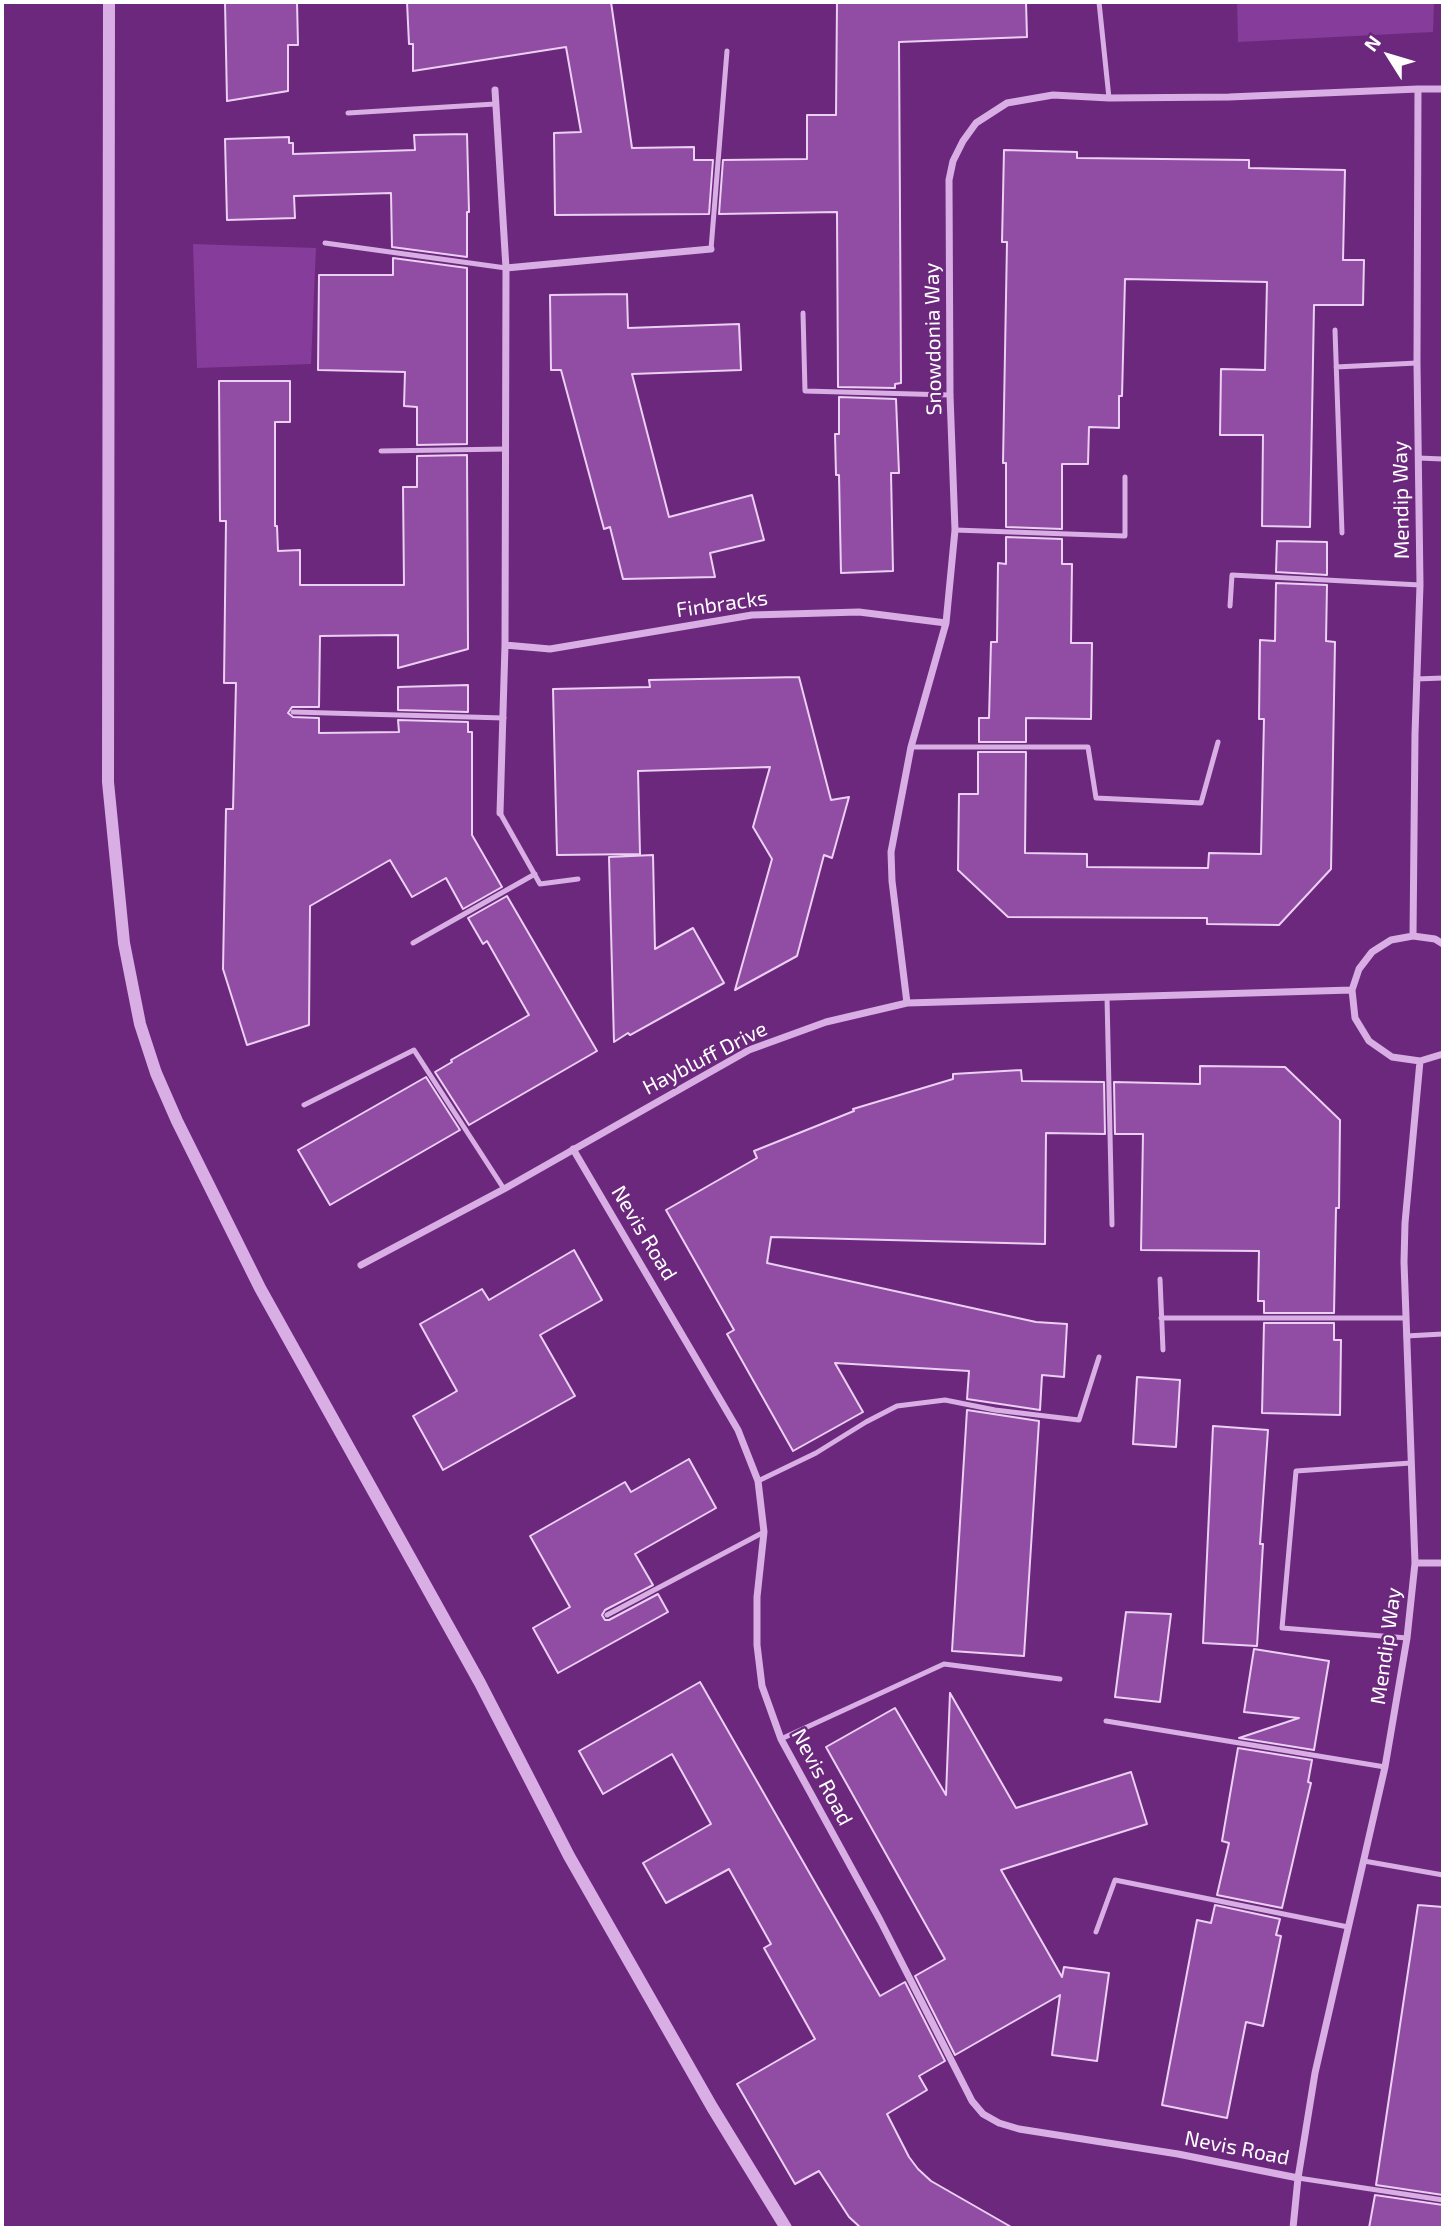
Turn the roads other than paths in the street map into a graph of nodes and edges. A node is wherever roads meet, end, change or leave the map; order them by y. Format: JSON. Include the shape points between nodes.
{"nodes":[{"id":1,"x":109,"y":2,"type":"edge"},
{"id":2,"x":1099,"y":2,"type":"edge"},
{"id":3,"x":727,"y":51,"type":"dead end"},
{"id":4,"x":1418,"y":89,"type":"junction"},
{"id":5,"x":1443,"y":89,"type":"edge"},
{"id":6,"x":495,"y":90,"type":"dead end"},
{"id":7,"x":1109,"y":98,"type":"junction"},
{"id":8,"x":495,"y":104,"type":"junction"},
{"id":9,"x":348,"y":113,"type":"dead end"},
{"id":10,"x":325,"y":243,"type":"dead end"},
{"id":11,"x":711,"y":249,"type":"joint"},
{"id":12,"x":506,"y":268,"type":"junction"},
{"id":13,"x":803,"y":313,"type":"dead end"},
{"id":14,"x":1335,"y":330,"type":"dead end"},
{"id":15,"x":1417,"y":363,"type":"junction"},
{"id":16,"x":1336,"y":367,"type":"junction"},
{"id":17,"x":950,"y":395,"type":"junction"},
{"id":18,"x":506,"y":449,"type":"junction"},
{"id":19,"x":381,"y":451,"type":"dead end"},
{"id":20,"x":1418,"y":458,"type":"junction"},
{"id":21,"x":1443,"y":459,"type":"edge"},
{"id":22,"x":1125,"y":477,"type":"dead end"},
{"id":23,"x":955,"y":530,"type":"junction"},
{"id":24,"x":1342,"y":533,"type":"dead end"},
{"id":25,"x":1420,"y":585,"type":"junction"},
{"id":26,"x":1230,"y":606,"type":"dead end"},
{"id":27,"x":946,"y":623,"type":"junction"},
{"id":28,"x":505,"y":645,"type":"junction"},
{"id":29,"x":1443,"y":678,"type":"edge"},
{"id":30,"x":1416,"y":679,"type":"junction"},
{"id":31,"x":293,"y":712,"type":"dead end"},
{"id":32,"x":504,"y":718,"type":"junction"},
{"id":33,"x":1218,"y":742,"type":"dead end"},
{"id":34,"x":911,"y":747,"type":"junction"},
{"id":35,"x":500,"y":813,"type":"joint"},
{"id":36,"x":535,"y":874,"type":"junction"},
{"id":37,"x":578,"y":879,"type":"dead end"},
{"id":38,"x":1413,"y":936,"type":"junction"},
{"id":39,"x":413,"y":943,"type":"dead end"},
{"id":40,"x":1443,"y":944,"type":"edge"},
{"id":41,"x":1352,"y":990,"type":"junction"},
{"id":42,"x":1107,"y":997,"type":"junction"},
{"id":43,"x":907,"y":1003,"type":"junction"},
{"id":44,"x":1443,"y":1054,"type":"edge"},
{"id":45,"x":1420,"y":1060,"type":"junction"},
{"id":46,"x":304,"y":1105,"type":"dead end"},
{"id":47,"x":573,"y":1149,"type":"junction"},
{"id":48,"x":504,"y":1189,"type":"junction"},
{"id":49,"x":1112,"y":1225,"type":"dead end"},
{"id":50,"x":361,"y":1265,"type":"dead end"},
{"id":51,"x":1160,"y":1279,"type":"dead end"},
{"id":52,"x":1161,"y":1318,"type":"junction"},
{"id":53,"x":1405,"y":1318,"type":"junction"},
{"id":54,"x":1443,"y":1335,"type":"edge"},
{"id":55,"x":1406,"y":1336,"type":"junction"},
{"id":56,"x":1163,"y":1350,"type":"dead end"},
{"id":57,"x":1099,"y":1357,"type":"dead end"},
{"id":58,"x":1411,"y":1463,"type":"junction"},
{"id":59,"x":758,"y":1481,"type":"junction"},
{"id":60,"x":764,"y":1532,"type":"junction"},
{"id":61,"x":1415,"y":1563,"type":"junction"},
{"id":62,"x":1443,"y":1563,"type":"edge"},
{"id":63,"x":607,"y":1615,"type":"dead end"},
{"id":64,"x":1407,"y":1638,"type":"junction"},
{"id":65,"x":1060,"y":1679,"type":"dead end"},
{"id":66,"x":1106,"y":1721,"type":"dead end"},
{"id":67,"x":781,"y":1739,"type":"junction"},
{"id":68,"x":1385,"y":1767,"type":"junction"},
{"id":69,"x":1364,"y":1861,"type":"junction"},
{"id":70,"x":1443,"y":1875,"type":"edge"},
{"id":71,"x":1349,"y":1927,"type":"junction"},
{"id":72,"x":1096,"y":1932,"type":"dead end"},
{"id":73,"x":1298,"y":2178,"type":"junction"},
{"id":74,"x":1443,"y":2200,"type":"edge"},
{"id":75,"x":786,"y":2228,"type":"edge"},
{"id":76,"x":1293,"y":2228,"type":"edge"}],
"edges":[{"from":1,"to":75,"type":"street","via":[[108,782],[124,943],[144,1036],[177,1121],[260,1288],[526,1768],[569,1856]]},
{"from":2,"to":7,"type":"lane"},
{"from":3,"to":11,"type":"lane"},
{"from":4,"to":5,"type":"street"},
{"from":4,"to":7,"type":"street","name":"Snowdonia Way"},
{"from":4,"to":15,"type":"street","name":"Mendip Way"},
{"from":6,"to":8,"type":"street"},
{"from":7,"to":17,"type":"street","name":"Snowdonia Way","via":[[1054,95],[1007,103],[976,123],[963,141],[949,180]]},
{"from":8,"to":9,"type":"lane"},
{"from":8,"to":12,"type":"street"},
{"from":10,"to":12,"type":"lane"},
{"from":11,"to":12,"type":"street"},
{"from":12,"to":18,"type":"street"},
{"from":13,"to":17,"type":"lane","via":[[805,391]]},
{"from":14,"to":16,"type":"lane"},
{"from":15,"to":16,"type":"lane"},
{"from":15,"to":20,"type":"street","name":"Mendip Way"},
{"from":16,"to":24,"type":"lane"},
{"from":17,"to":23,"type":"street","name":"Snowdonia Way"},
{"from":18,"to":19,"type":"lane"},
{"from":18,"to":28,"type":"street"},
{"from":20,"to":21,"type":"lane"},
{"from":20,"to":25,"type":"street","name":"Mendip Way"},
{"from":22,"to":23,"type":"lane","via":[[1125,536]]},
{"from":23,"to":27,"type":"street","name":"Snowdonia Way"},
{"from":25,"to":26,"type":"lane","via":[[1232,575]]},
{"from":25,"to":30,"type":"street","name":"Mendip Way"},
{"from":27,"to":28,"type":"street","name":"Finbracks","via":[[859,611],[752,615],[550,649]]},
{"from":27,"to":34,"type":"street","name":"Snowdonia Way"},
{"from":28,"to":32,"type":"street"},
{"from":29,"to":30,"type":"lane"},
{"from":30,"to":38,"type":"street","name":"Mendip Way"},
{"from":31,"to":32,"type":"lane"},
{"from":32,"to":35,"type":"street"},
{"from":33,"to":34,"type":"lane","via":[[1201,803],[1096,798],[1088,747]]},
{"from":34,"to":43,"type":"street","name":"Snowdonia Way","via":[[891,852]]},
{"from":35,"to":36,"type":"lane"},
{"from":36,"to":37,"type":"lane","via":[[540,884]]},
{"from":36,"to":39,"type":"lane"},
{"from":38,"to":40,"type":"street"},
{"from":38,"to":41,"type":"street","via":[[1391,940],[1372,952],[1359,969]]},
{"from":41,"to":42,"type":"street","name":"Haybluff Drive"},
{"from":41,"to":45,"type":"street","via":[[1355,1018],[1369,1041],[1392,1057]]},
{"from":42,"to":43,"type":"street","name":"Haybluff Drive"},
{"from":42,"to":49,"type":"lane"},
{"from":43,"to":47,"type":"street","name":"Haybluff Drive","via":[[826,1022],[749,1050]]},
{"from":44,"to":45,"type":"street"},
{"from":45,"to":53,"type":"street","name":"Mendip Way","via":[[1405,1223]]},
{"from":46,"to":48,"type":"lane","via":[[414,1050]]},
{"from":47,"to":48,"type":"street","name":"Haybluff Drive"},
{"from":47,"to":59,"type":"street","name":"Nevis Road","via":[[738,1430]]},
{"from":48,"to":50,"type":"street","name":"Haybluff Drive"},
{"from":51,"to":52,"type":"lane"},
{"from":52,"to":53,"type":"lane"},
{"from":52,"to":56,"type":"lane"},
{"from":53,"to":55,"type":"street","name":"Mendip Way"},
{"from":54,"to":55,"type":"lane"},
{"from":55,"to":58,"type":"street","name":"Mendip Way"},
{"from":57,"to":59,"type":"lane","via":[[1079,1420],[945,1400],[897,1406]]},
{"from":58,"to":61,"type":"street","name":"Mendip Way"},
{"from":58,"to":64,"type":"lane","via":[[1296,1471],[1282,1628]]},
{"from":59,"to":60,"type":"street","name":"Nevis Road"},
{"from":60,"to":63,"type":"lane"},
{"from":60,"to":67,"type":"street","name":"Nevis Road","via":[[757,1646],[761,1686]]},
{"from":61,"to":62,"type":"street"},
{"from":61,"to":64,"type":"street","name":"Mendip Way"},
{"from":64,"to":68,"type":"street","name":"Mendip Way"},
{"from":65,"to":67,"type":"lane","via":[[943,1664]]},
{"from":66,"to":68,"type":"lane"},
{"from":67,"to":73,"type":"street","name":"Nevis Road","via":[[880,1920],[960,2080],[983,2114],[1019,2129]]},
{"from":68,"to":69,"type":"street","name":"Mendip Way"},
{"from":69,"to":70,"type":"lane"},
{"from":69,"to":71,"type":"street","name":"Mendip Way"},
{"from":71,"to":72,"type":"lane","via":[[1115,1880]]},
{"from":71,"to":73,"type":"street","name":"Mendip Way","via":[[1315,2073]]},
{"from":73,"to":74,"type":"lane"},
{"from":73,"to":76,"type":"street","name":"Mendip Way"}]}
